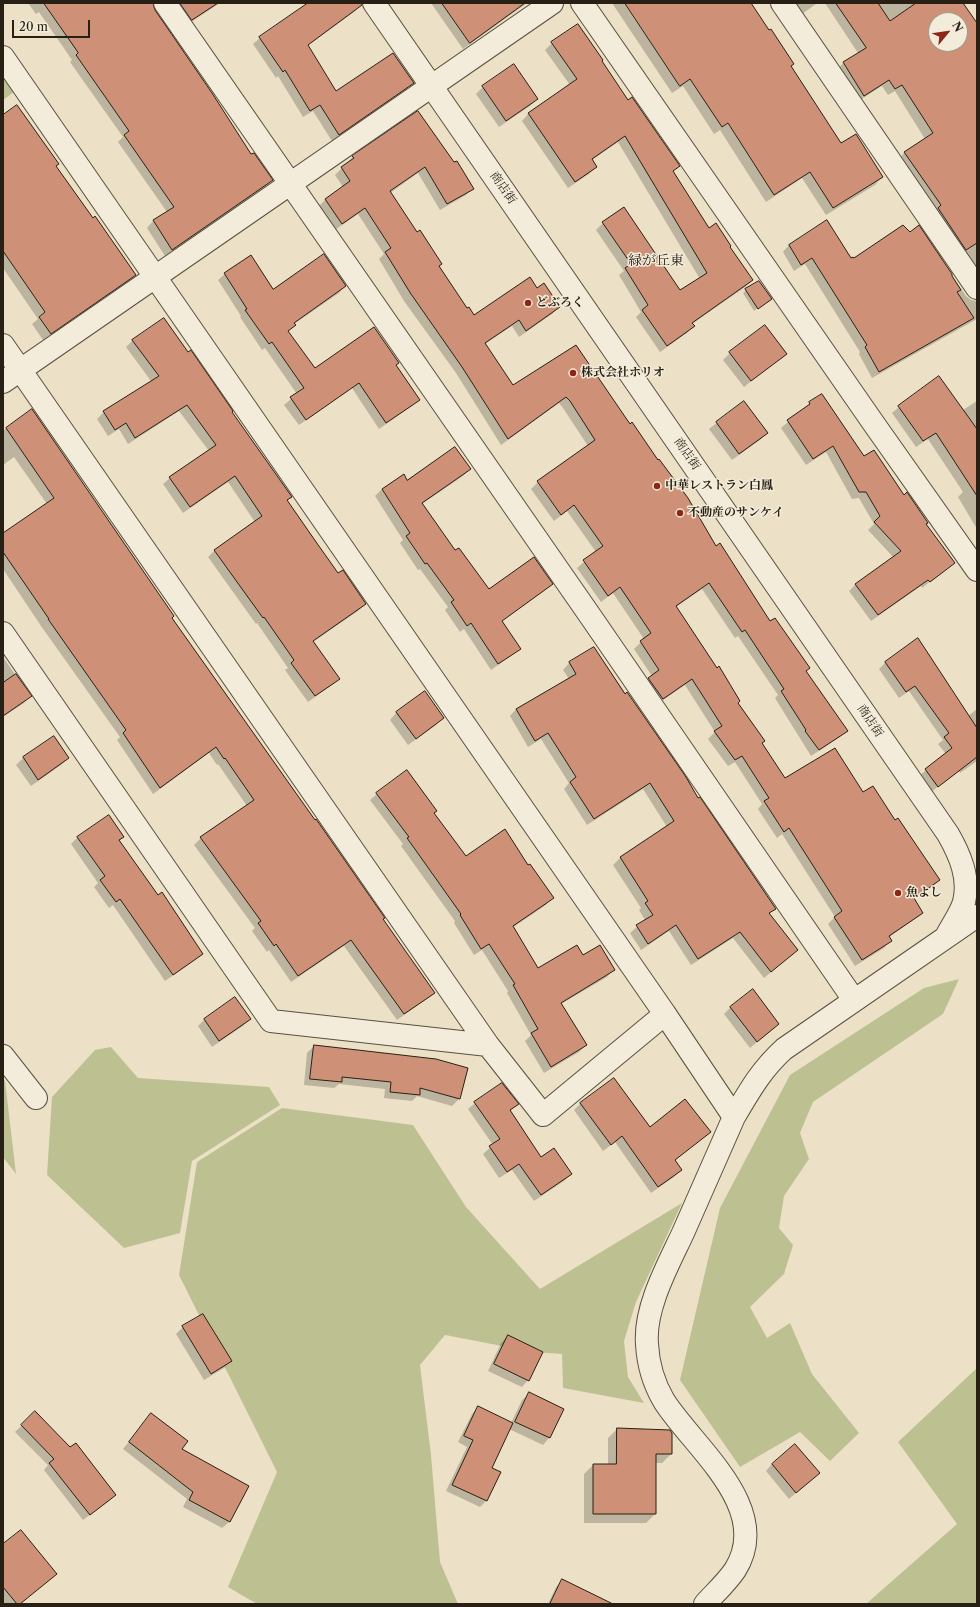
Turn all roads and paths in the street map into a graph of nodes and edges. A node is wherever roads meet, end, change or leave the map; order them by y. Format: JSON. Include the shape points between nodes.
{"nodes":[{"id":1,"x":165,"y":3,"type":"edge"},
{"id":2,"x":374,"y":3,"type":"edge"},
{"id":3,"x":552,"y":3,"type":"edge"},
{"id":4,"x":582,"y":3,"type":"edge"},
{"id":5,"x":782,"y":3,"type":"edge"},
{"id":6,"x":3,"y":57,"type":"edge"},
{"id":7,"x":432,"y":85,"type":"junction"},
{"id":8,"x":290,"y":184,"type":"junction"},
{"id":9,"x":155,"y":276,"type":"junction"},
{"id":10,"x":977,"y":288,"type":"edge"},
{"id":11,"x":3,"y":345,"type":"edge"},
{"id":12,"x":12,"y":376,"type":"edge"},
{"id":13,"x":977,"y":570,"type":"edge"},
{"id":14,"x":3,"y":632,"type":"edge"},
{"id":15,"x":977,"y":916,"type":"edge"},
{"id":16,"x":945,"y":938,"type":"junction"},
{"id":17,"x":854,"y":1000,"type":"junction"},
{"id":18,"x":665,"y":1014,"type":"junction"},
{"id":19,"x":488,"y":1045,"type":"junction"},
{"id":20,"x":3,"y":1056,"type":"edge"},
{"id":21,"x":36,"y":1098,"type":"dead end"},
{"id":22,"x":734,"y":1117,"type":"junction"},
{"id":23,"x":705,"y":1604,"type":"edge"}],
"edges":[{"from":1,"to":8,"type":"street"},
{"from":2,"to":7,"type":"street","name":"商店街"},
{"from":3,"to":7,"type":"street"},
{"from":4,"to":13,"type":"street"},
{"from":5,"to":10,"type":"street"},
{"from":6,"to":9,"type":"street"},
{"from":7,"to":8,"type":"street"},
{"from":7,"to":16,"type":"street","name":"商店街","via":[[948,834],[963,865],[966,882],[964,903]]},
{"from":8,"to":9,"type":"street"},
{"from":8,"to":17,"type":"street"},
{"from":9,"to":12,"type":"street"},
{"from":9,"to":18,"type":"street"},
{"from":11,"to":12,"type":"street"},
{"from":12,"to":19,"type":"street"},
{"from":14,"to":19,"type":"street","via":[[271,1022]]},
{"from":15,"to":16,"type":"street"},
{"from":16,"to":17,"type":"street"},
{"from":17,"to":22,"type":"street","via":[[784,1049],[769,1063]]},
{"from":18,"to":19,"type":"street","via":[[543,1114]]},
{"from":18,"to":22,"type":"street"},
{"from":20,"to":21,"type":"street"},
{"from":22,"to":23,"type":"street","via":[[655,1298],[646,1343],[655,1384],[664,1401],[731,1488],[741,1507],[746,1531],[742,1552],[735,1570]]}]}
